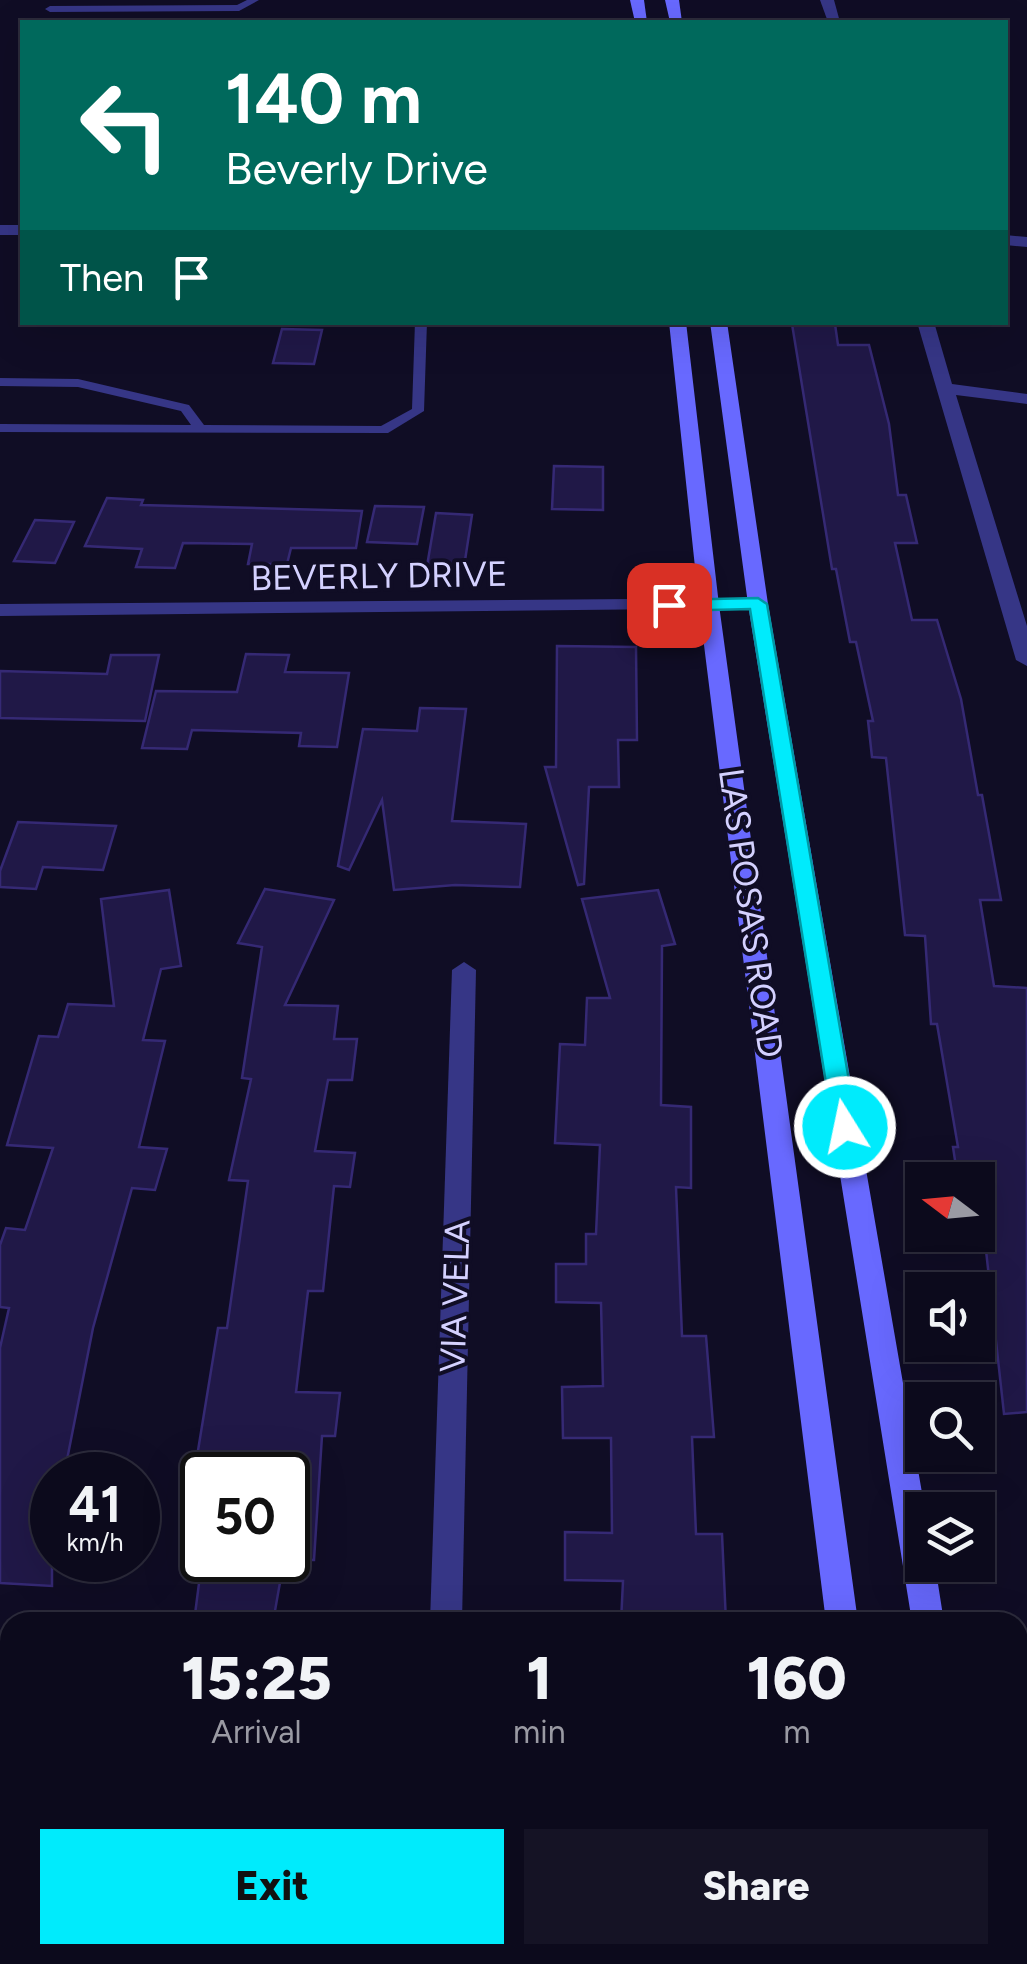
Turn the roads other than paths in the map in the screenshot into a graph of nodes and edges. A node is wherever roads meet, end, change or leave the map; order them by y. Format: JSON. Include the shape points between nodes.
{"nodes":[{"id":1,"x":254,"y":0,"type":"edge"},
{"id":2,"x":50,"y":9,"type":"dead end"},
{"id":3,"x":421,"y":325,"type":"edge"},
{"id":4,"x":677,"y":325,"type":"edge"},
{"id":5,"x":718,"y":325,"type":"edge"},
{"id":6,"x":926,"y":325,"type":"edge"},
{"id":7,"x":0,"y":382,"type":"edge"},
{"id":8,"x":945,"y":388,"type":"junction"},
{"id":9,"x":1027,"y":399,"type":"edge"},
{"id":10,"x":0,"y":428,"type":"edge"},
{"id":11,"x":200,"y":429,"type":"junction"},
{"id":12,"x":1017,"y":593,"type":"edge"},
{"id":13,"x":709,"y":604,"type":"junction"},
{"id":14,"x":758,"y":604,"type":"junction"},
{"id":15,"x":0,"y":610,"type":"edge"},
{"id":16,"x":1027,"y":660,"type":"edge"},
{"id":17,"x":464,"y":970,"type":"dead end"},
{"id":18,"x":446,"y":1612,"type":"edge"},
{"id":19,"x":841,"y":1612,"type":"edge"},
{"id":20,"x":926,"y":1612,"type":"edge"}],
"edges":[{"from":1,"to":2,"type":"lane","via":[[239,8]]},
{"from":3,"to":11,"type":"lane","via":[[418,411],[383,430]]},
{"from":4,"to":13,"type":"main road","name":"LAS POSAS ROAD"},
{"from":5,"to":14,"type":"main road","name":"LAS POSAS ROAD"},
{"from":6,"to":8,"type":"street"},
{"from":7,"to":11,"type":"lane","via":[[78,383],[185,408]]},
{"from":8,"to":9,"type":"street"},
{"from":8,"to":12,"type":"street"},
{"from":10,"to":11,"type":"lane"},
{"from":12,"to":16,"type":"street"},
{"from":13,"to":14,"type":"street","name":"BEVERLY DRIVE"},
{"from":13,"to":15,"type":"street","name":"BEVERLY DRIVE"},
{"from":13,"to":19,"type":"main road","name":"LAS POSAS ROAD"},
{"from":14,"to":20,"type":"main road","name":"LAS POSAS ROAD"},
{"from":17,"to":18,"type":"street","name":"VIA VELA"}]}
